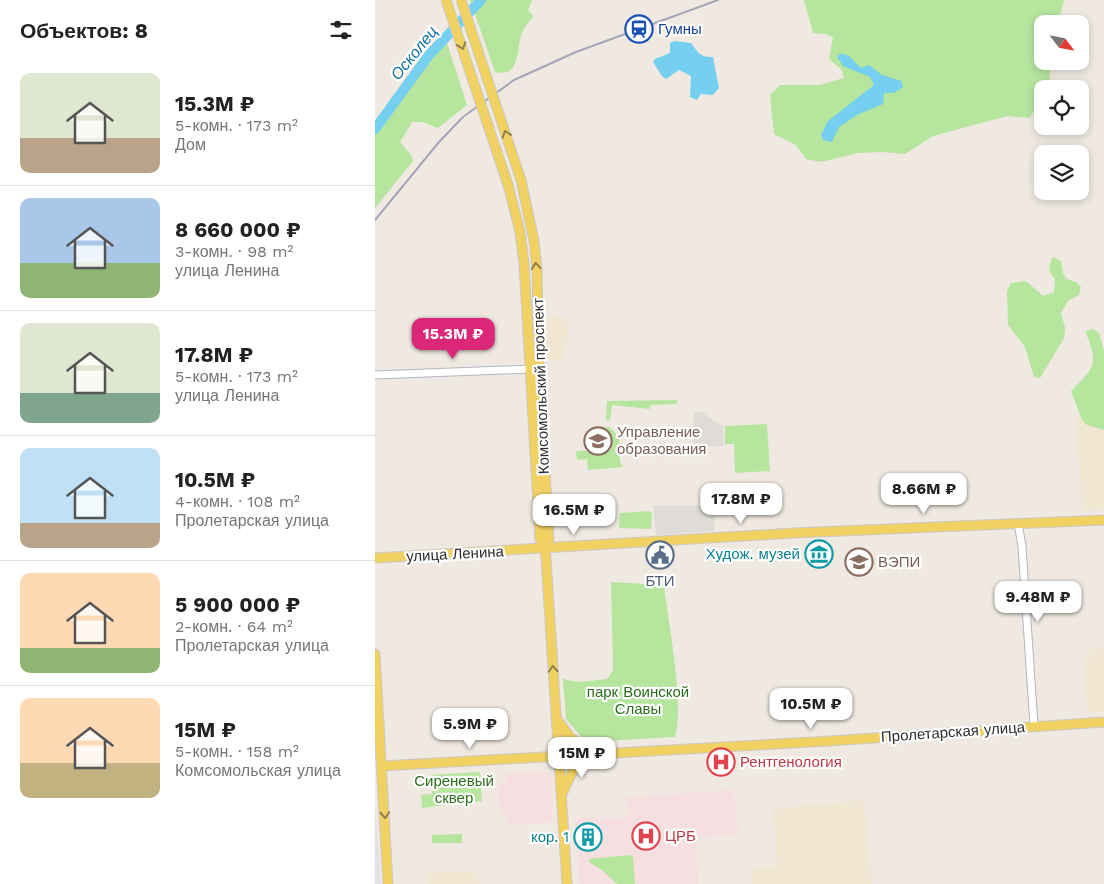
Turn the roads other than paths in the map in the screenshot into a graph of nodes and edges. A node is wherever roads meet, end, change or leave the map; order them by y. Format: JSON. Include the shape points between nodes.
{"nodes":[{"id":1,"x":446,"y":0,"type":"edge"},
{"id":2,"x":461,"y":0,"type":"edge"},
{"id":3,"x":531,"y":369,"type":"junction"},
{"id":4,"x":375,"y":375,"type":"edge"},
{"id":5,"x":1104,"y":520,"type":"edge"},
{"id":6,"x":1018,"y":523,"type":"junction"},
{"id":7,"x":545,"y":549,"type":"junction"},
{"id":8,"x":375,"y":558,"type":"edge"},
{"id":9,"x":375,"y":654,"type":"edge"},
{"id":10,"x":555,"y":718,"type":"junction"},
{"id":11,"x":1104,"y":722,"type":"edge"},
{"id":12,"x":1034,"y":726,"type":"junction"},
{"id":13,"x":590,"y":753,"type":"junction"},
{"id":14,"x":560,"y":756,"type":"junction"},
{"id":15,"x":382,"y":766,"type":"junction"},
{"id":16,"x":562,"y":795,"type":"junction"},
{"id":17,"x":388,"y":884,"type":"edge"},
{"id":18,"x":567,"y":884,"type":"edge"}],
"edges":[{"from":1,"to":3,"type":"main road","name":"Комсомольский проспект","one_way":true,"bridge":true,"via":[[508,185],[520,232],[525,263]]},
{"from":7,"to":2,"type":"main road","name":"Комсомольский проспект","one_way":true,"bridge":true,"via":[[549,539],[535,241],[521,180]]},
{"from":3,"to":4,"type":"street"},
{"from":3,"to":7,"type":"main road","name":"Комсомольский проспект","via":[[540,539]]},
{"from":5,"to":6,"type":"main road","name":"улица Ленина"},
{"from":6,"to":7,"type":"main road","name":"улица Ленина"},
{"from":6,"to":12,"type":"street"},
{"from":7,"to":8,"type":"main road","name":"улица Ленина"},
{"from":10,"to":7,"type":"main road","one_way":true},
{"from":9,"to":15,"type":"main road"},
{"from":10,"to":13,"type":"main road","via":[[570,737]]},
{"from":10,"to":14,"type":"main road"},
{"from":11,"to":12,"type":"main road","name":"Пролетарская улица"},
{"from":12,"to":13,"type":"main road","name":"Пролетарская улица","via":[[830,741]]},
{"from":13,"to":14,"type":"main road","name":"Пролетарская улица"},
{"from":13,"to":16,"type":"main road","via":[[581,759]]},
{"from":14,"to":15,"type":"main road","name":"Пролетарская улица"},
{"from":14,"to":16,"type":"main road"},
{"from":15,"to":17,"type":"main road","one_way":true},
{"from":16,"to":18,"type":"main road"}]}
